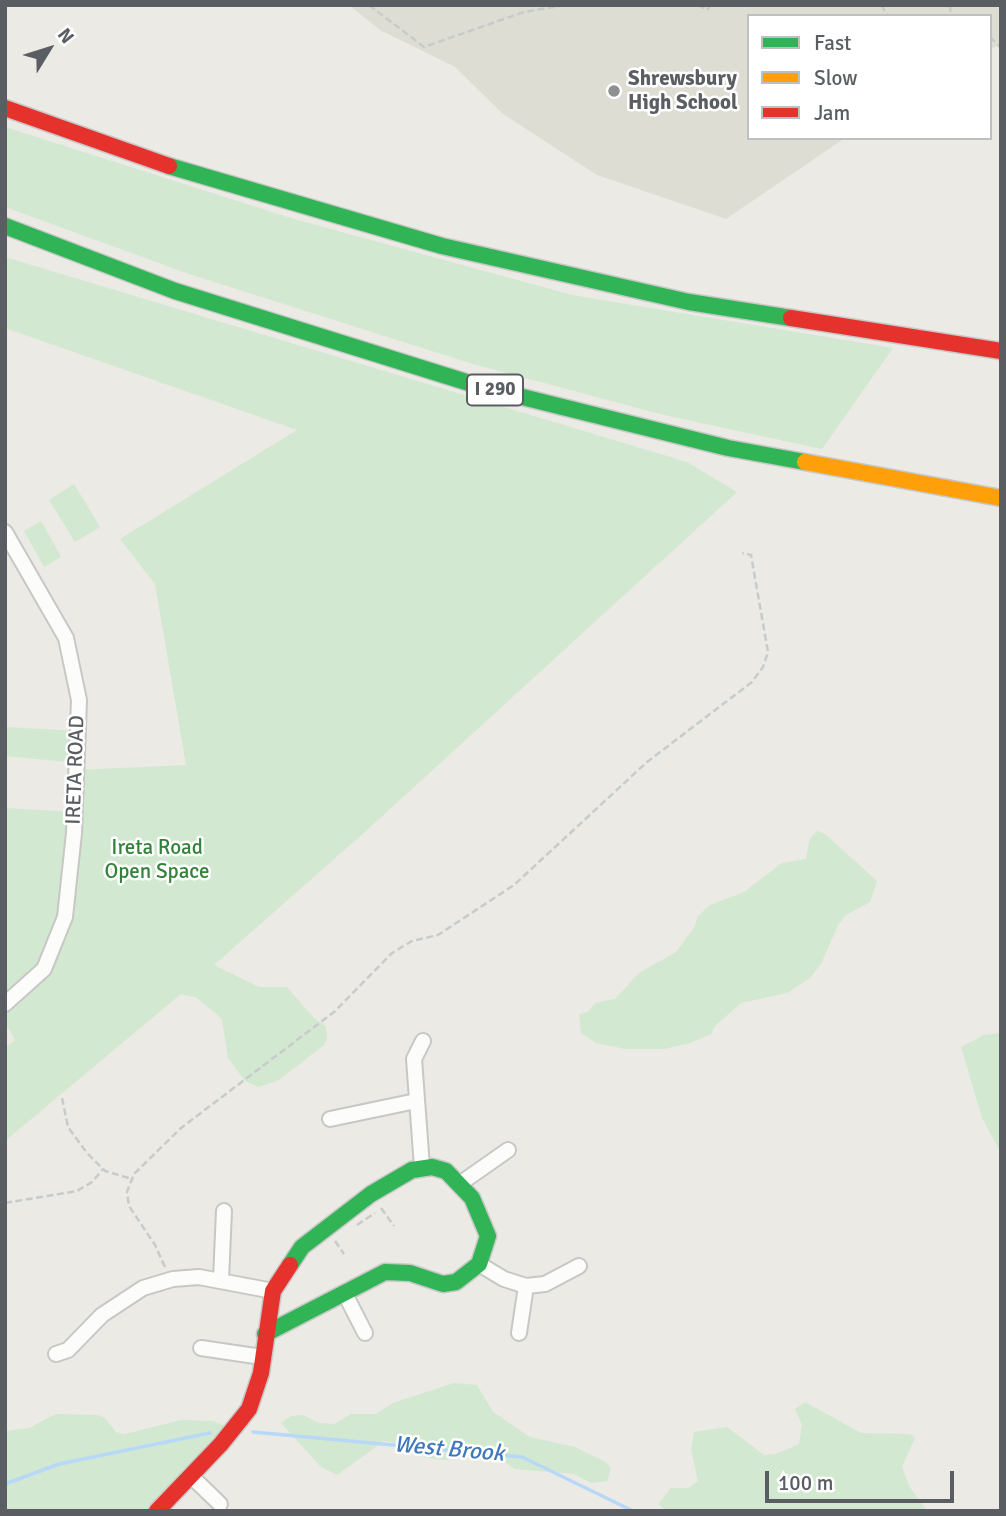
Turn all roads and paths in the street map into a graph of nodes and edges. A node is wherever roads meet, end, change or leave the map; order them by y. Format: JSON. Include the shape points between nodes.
{"nodes":[{"id":1,"x":369,"y":5,"type":"edge"},
{"id":2,"x":566,"y":5,"type":"edge"},
{"id":3,"x":698,"y":5,"type":"edge"},
{"id":4,"x":711,"y":5,"type":"edge"},
{"id":5,"x":5,"y":108,"type":"edge"},
{"id":6,"x":5,"y":226,"type":"edge"},
{"id":7,"x":5,"y":238,"type":"edge"},
{"id":8,"x":100,"y":262,"type":"junction"},
{"id":9,"x":1001,"y":351,"type":"edge"},
{"id":10,"x":1001,"y":498,"type":"edge"},
{"id":11,"x":5,"y":533,"type":"edge"},
{"id":12,"x":742,"y":553,"type":"dead end"},
{"id":13,"x":5,"y":1004,"type":"edge"},
{"id":14,"x":422,"y":1041,"type":"dead end"},
{"id":15,"x":62,"y":1098,"type":"dead end"},
{"id":16,"x":416,"y":1101,"type":"junction"},
{"id":17,"x":330,"y":1119,"type":"dead end"},
{"id":18,"x":508,"y":1150,"type":"dead end"},
{"id":19,"x":422,"y":1167,"type":"junction"},
{"id":20,"x":103,"y":1169,"type":"junction"},
{"id":21,"x":132,"y":1179,"type":"junction"},
{"id":22,"x":461,"y":1183,"type":"junction"},
{"id":23,"x":375,"y":1200,"type":"dead end"},
{"id":24,"x":5,"y":1203,"type":"edge"},
{"id":25,"x":224,"y":1211,"type":"dead end"},
{"id":26,"x":394,"y":1226,"type":"dead end"},
{"id":27,"x":333,"y":1236,"type":"dead end"},
{"id":28,"x":344,"y":1254,"type":"dead end"},
{"id":29,"x":479,"y":1265,"type":"junction"},
{"id":30,"x":579,"y":1266,"type":"dead end"},
{"id":31,"x":221,"y":1279,"type":"junction"},
{"id":32,"x":169,"y":1280,"type":"junction"},
{"id":33,"x":526,"y":1286,"type":"junction"},
{"id":34,"x":273,"y":1292,"type":"junction"},
{"id":35,"x":345,"y":1294,"type":"junction"},
{"id":36,"x":365,"y":1333,"type":"dead end"},
{"id":37,"x":519,"y":1333,"type":"dead end"},
{"id":38,"x":265,"y":1334,"type":"junction"},
{"id":39,"x":201,"y":1349,"type":"dead end"},
{"id":40,"x":56,"y":1354,"type":"dead end"},
{"id":41,"x":262,"y":1357,"type":"junction"},
{"id":42,"x":191,"y":1476,"type":"junction"},
{"id":43,"x":220,"y":1504,"type":"dead end"},
{"id":44,"x":157,"y":1511,"type":"edge"}],
"edges":[{"from":1,"to":2,"type":"path","via":[[424,47],[524,12]]},
{"from":3,"to":4,"type":"path","via":[[707,10]]},
{"from":5,"to":9,"type":"main road","via":[[193,175],[442,246],[701,304]]},
{"from":6,"to":8,"type":"main road","number":"I 290"},
{"from":7,"to":8,"type":"main road"},
{"from":8,"to":10,"type":"main road","number":"I 290","via":[[330,342],[618,423]]},
{"from":11,"to":13,"type":"street","name":"IRETA ROAD","via":[[66,638],[79,699],[74,833],[65,917],[44,969]]},
{"from":12,"to":21,"type":"path","via":[[751,555],[768,652],[752,682],[647,762],[514,885],[438,935],[412,941],[392,953],[334,1012],[181,1128]]},
{"from":14,"to":16,"type":"street","via":[[414,1059]]},
{"from":15,"to":20,"type":"path","via":[[68,1127]]},
{"from":16,"to":17,"type":"street"},
{"from":16,"to":19,"type":"street"},
{"from":18,"to":22,"type":"street"},
{"from":19,"to":22,"type":"main road","via":[[440,1168]]},
{"from":19,"to":34,"type":"main road","via":[[398,1176],[319,1231],[289,1264]]},
{"from":20,"to":21,"type":"path"},
{"from":20,"to":24,"type":"path","via":[[77,1191]]},
{"from":21,"to":32,"type":"path","via":[[127,1192],[130,1206],[155,1245]]},
{"from":22,"to":29,"type":"main road","via":[[487,1227],[487,1246]]},
{"from":23,"to":26,"type":"path"},
{"from":25,"to":31,"type":"street"},
{"from":27,"to":28,"type":"path"},
{"from":29,"to":33,"type":"street"},
{"from":29,"to":35,"type":"main road","via":[[456,1282],[443,1284],[410,1273],[385,1272]]},
{"from":30,"to":33,"type":"street","via":[[545,1284]]},
{"from":31,"to":32,"type":"street"},
{"from":31,"to":34,"type":"street"},
{"from":32,"to":40,"type":"street","via":[[126,1298],[68,1350]]},
{"from":33,"to":37,"type":"street"},
{"from":34,"to":38,"type":"main road"},
{"from":35,"to":36,"type":"street"},
{"from":35,"to":38,"type":"main road"},
{"from":38,"to":41,"type":"main road"},
{"from":39,"to":41,"type":"street"},
{"from":41,"to":42,"type":"main road","via":[[249,1409]]},
{"from":42,"to":43,"type":"street"},
{"from":42,"to":44,"type":"main road"}]}
